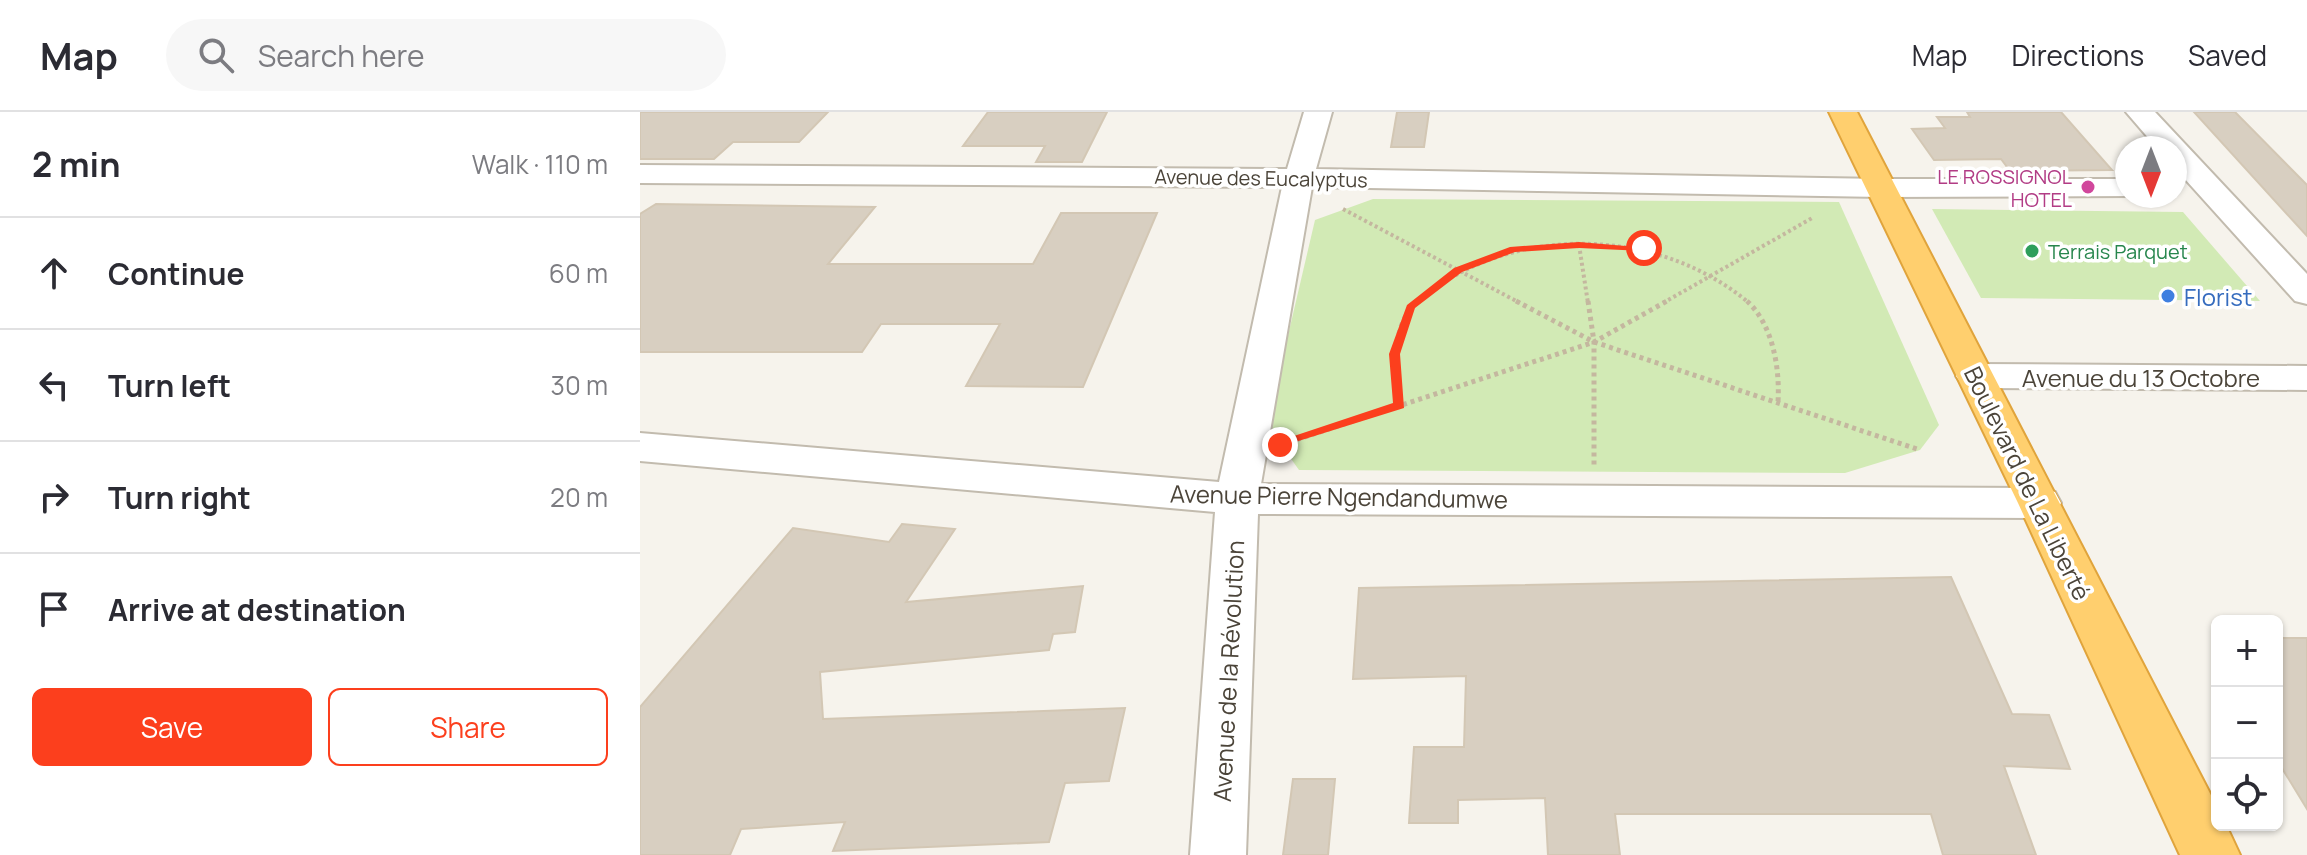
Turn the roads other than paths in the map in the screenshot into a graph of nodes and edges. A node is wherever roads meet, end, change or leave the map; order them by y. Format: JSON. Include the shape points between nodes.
{"nodes":[{"id":1,"x":1318,"y":112,"type":"edge"},
{"id":2,"x":1843,"y":112,"type":"edge"},
{"id":3,"x":2140,"y":112,"type":"edge"},
{"id":4,"x":640,"y":174,"type":"edge"},
{"id":5,"x":1299,"y":178,"type":"junction"},
{"id":6,"x":2187,"y":187,"type":"edge"},
{"id":7,"x":2213,"y":187,"type":"junction"},
{"id":8,"x":1882,"y":188,"type":"junction"},
{"id":9,"x":2115,"y":188,"type":"edge"},
{"id":10,"x":2307,"y":294,"type":"edge"},
{"id":11,"x":1975,"y":376,"type":"junction"},
{"id":12,"x":2307,"y":378,"type":"edge"},
{"id":13,"x":640,"y":447,"type":"edge"},
{"id":14,"x":1237,"y":499,"type":"junction"},
{"id":15,"x":2040,"y":503,"type":"junction"},
{"id":16,"x":1218,"y":855,"type":"edge"},
{"id":17,"x":2210,"y":855,"type":"edge"}],
"edges":[{"from":1,"to":5,"type":"street","name":"Avenue de la Révolution"},
{"from":2,"to":8,"type":"highway","name":"Boulevard de La Liberté"},
{"from":3,"to":7,"type":"street"},
{"from":4,"to":5,"type":"street","name":"Avenue des Eucalyptus"},
{"from":5,"to":8,"type":"street","name":"Avenue des Eucalyptus"},
{"from":5,"to":14,"type":"street","name":"Avenue de la Révolution"},
{"from":6,"to":7,"type":"street"},
{"from":7,"to":10,"type":"street"},
{"from":8,"to":9,"type":"street","name":"Avenue des Eucalyptus"},
{"from":8,"to":11,"type":"highway","name":"Boulevard de La Liberté"},
{"from":11,"to":12,"type":"street","name":"Avenue du 13 Octobre"},
{"from":11,"to":15,"type":"highway","name":"Boulevard de La Liberté"},
{"from":13,"to":14,"type":"street","name":"Avenue Pierre Ngendandumwe"},
{"from":14,"to":15,"type":"street","name":"Avenue Pierre Ngendandumwe"},
{"from":14,"to":16,"type":"street","name":"Avenue de la Révolution"},
{"from":15,"to":17,"type":"highway","name":"Boulevard de La Liberté"}]}
